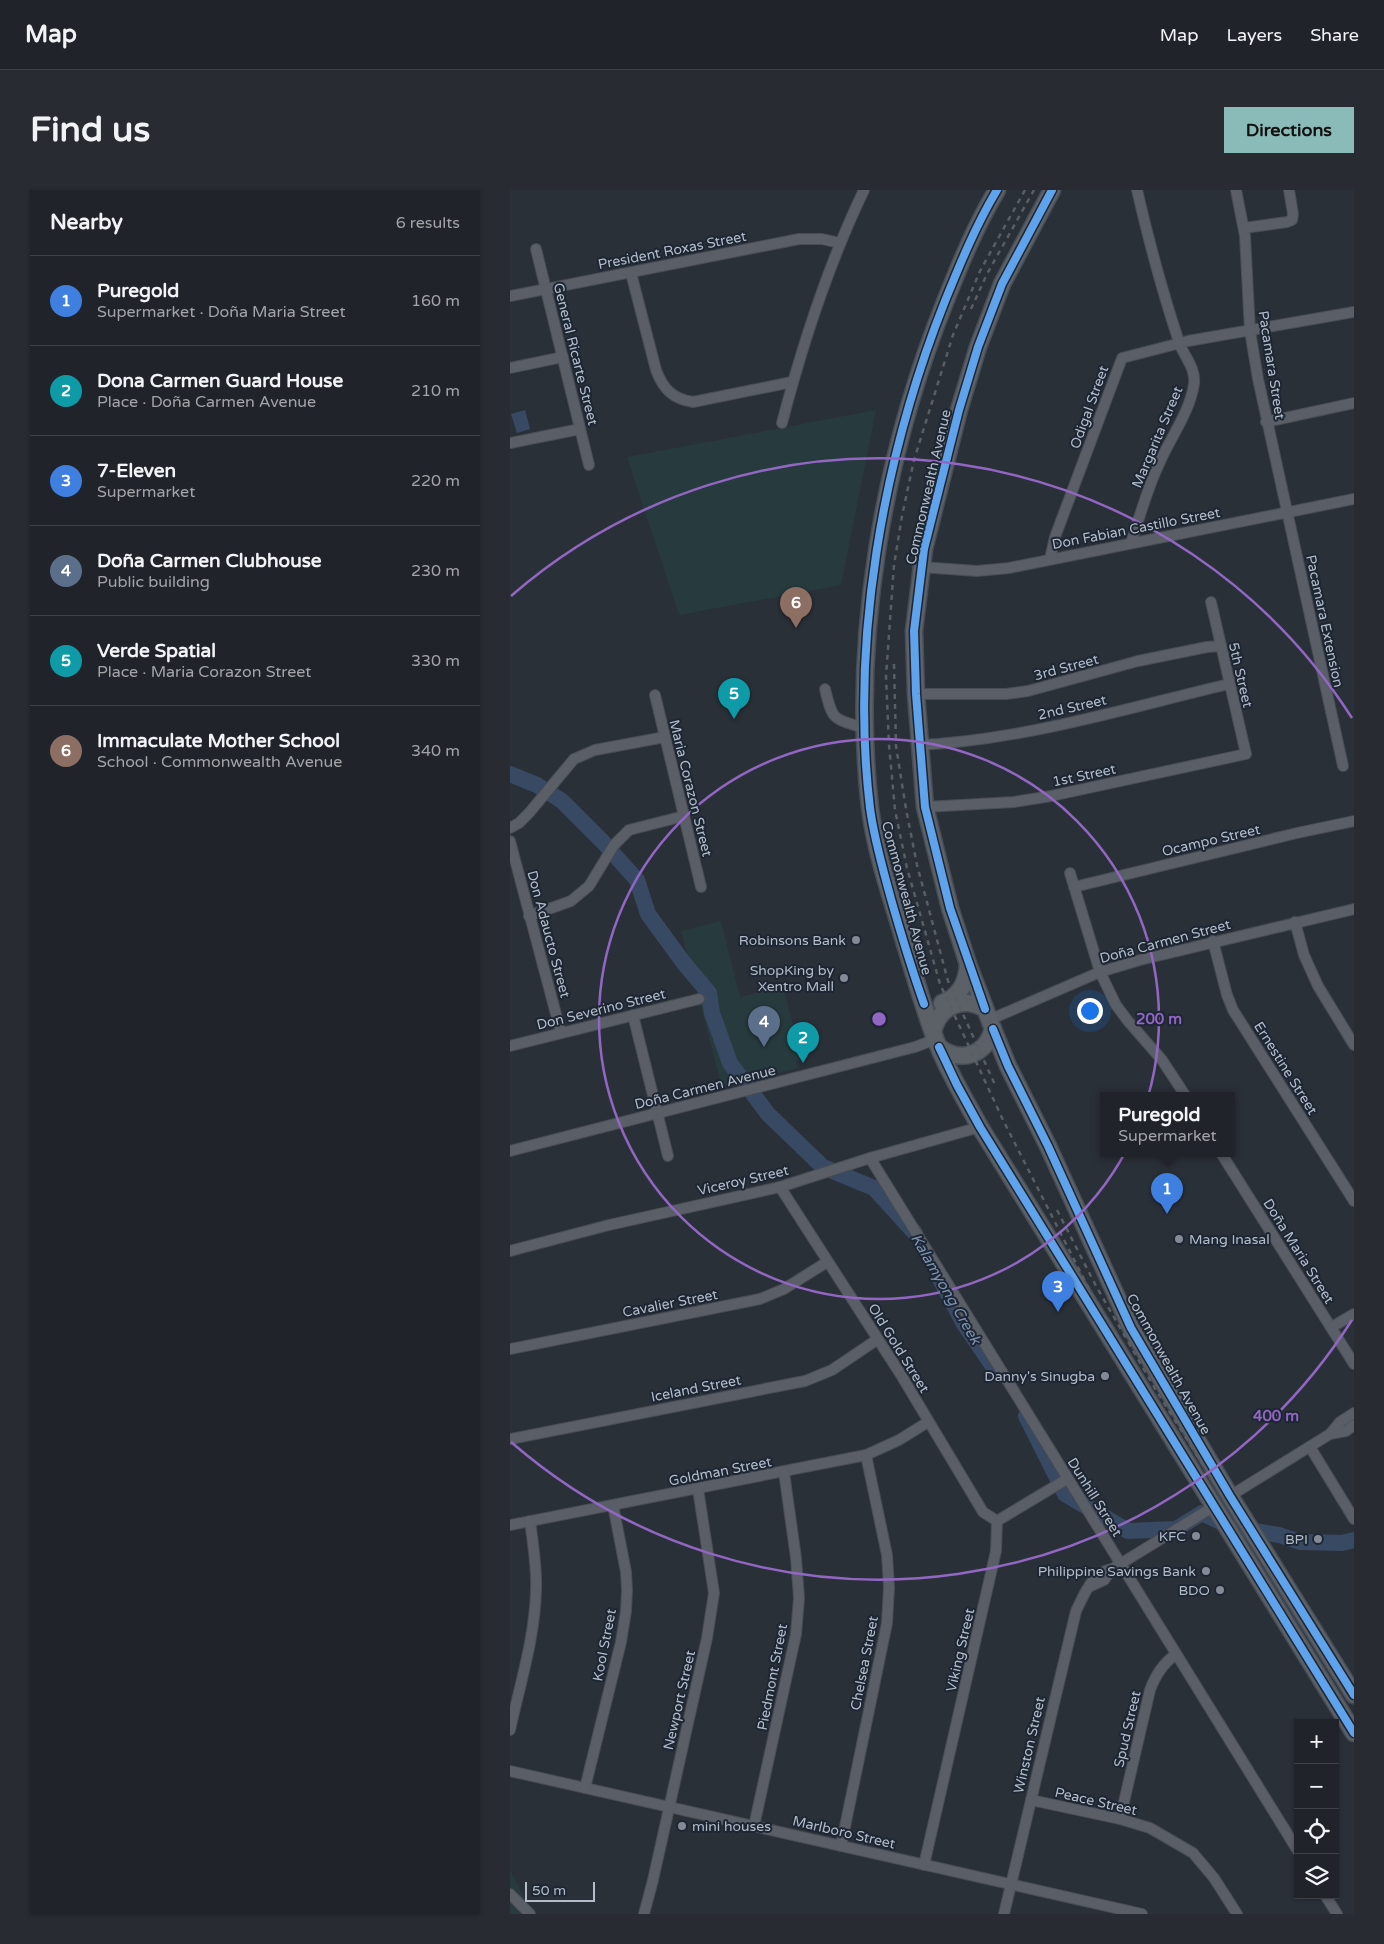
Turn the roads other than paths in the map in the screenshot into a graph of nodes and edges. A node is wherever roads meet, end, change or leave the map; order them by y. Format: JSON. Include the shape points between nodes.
{"nodes":[{"id":1,"x":864,"y":190,"type":"edge"},
{"id":2,"x":997,"y":190,"type":"edge"},
{"id":3,"x":1052,"y":190,"type":"edge"},
{"id":4,"x":1136,"y":190,"type":"edge"},
{"id":5,"x":1236,"y":190,"type":"edge"},
{"id":6,"x":1289,"y":190,"type":"edge"},
{"id":7,"x":1244,"y":228,"type":"junction"},
{"id":8,"x":840,"y":243,"type":"junction"},
{"id":9,"x":536,"y":249,"type":"dead end"},
{"id":10,"x":631,"y":273,"type":"junction"},
{"id":11,"x":546,"y":289,"type":"junction"},
{"id":12,"x":510,"y":296,"type":"edge"},
{"id":13,"x":1354,"y":312,"type":"edge"},
{"id":14,"x":1250,"y":331,"type":"junction"},
{"id":15,"x":1180,"y":343,"type":"junction"},
{"id":16,"x":562,"y":357,"type":"junction"},
{"id":17,"x":510,"y":368,"type":"edge"},
{"id":18,"x":792,"y":382,"type":"junction"},
{"id":19,"x":1354,"y":403,"type":"edge"},
{"id":20,"x":1266,"y":422,"type":"junction"},
{"id":21,"x":782,"y":423,"type":"dead end"},
{"id":22,"x":580,"y":430,"type":"junction"},
{"id":23,"x":510,"y":443,"type":"edge"},
{"id":24,"x":589,"y":465,"type":"dead end"},
{"id":25,"x":1354,"y":499,"type":"edge"},
{"id":26,"x":1287,"y":512,"type":"junction"},
{"id":27,"x":1131,"y":543,"type":"junction"},
{"id":28,"x":1050,"y":559,"type":"junction"},
{"id":29,"x":921,"y":567,"type":"junction"},
{"id":30,"x":1211,"y":602,"type":"dead end"},
{"id":31,"x":1220,"y":646,"type":"junction"},
{"id":32,"x":1229,"y":684,"type":"junction"},
{"id":33,"x":825,"y":689,"type":"dead end"},
{"id":34,"x":916,"y":694,"type":"junction"},
{"id":35,"x":655,"y":695,"type":"dead end"},
{"id":36,"x":864,"y":728,"type":"junction"},
{"id":37,"x":665,"y":737,"type":"junction"},
{"id":38,"x":919,"y":745,"type":"junction"},
{"id":39,"x":1246,"y":754,"type":"joint"},
{"id":40,"x":1343,"y":766,"type":"dead end"},
{"id":41,"x":925,"y":807,"type":"junction"},
{"id":42,"x":684,"y":816,"type":"junction"},
{"id":43,"x":1354,"y":822,"type":"edge"},
{"id":44,"x":510,"y":828,"type":"edge"},
{"id":45,"x":510,"y":841,"type":"edge"},
{"id":46,"x":1070,"y":873,"type":"dead end"},
{"id":47,"x":1074,"y":886,"type":"junction"},
{"id":48,"x":701,"y":887,"type":"dead end"},
{"id":49,"x":1354,"y":909,"type":"edge"},
{"id":50,"x":529,"y":916,"type":"junction"},
{"id":51,"x":1295,"y":922,"type":"junction"},
{"id":52,"x":1213,"y":941,"type":"junction"},
{"id":53,"x":968,"y":964,"type":"junction"},
{"id":54,"x":1100,"y":972,"type":"junction"},
{"id":55,"x":699,"y":999,"type":"dead end"},
{"id":56,"x":924,"y":1004,"type":"junction"},
{"id":57,"x":633,"y":1015,"type":"junction"},
{"id":58,"x":989,"y":1019,"type":"junction"},
{"id":59,"x":561,"y":1033,"type":"junction"},
{"id":60,"x":936,"y":1039,"type":"junction"},
{"id":61,"x":1354,"y":1045,"type":"edge"},
{"id":62,"x":510,"y":1046,"type":"edge"},
{"id":63,"x":1183,"y":1092,"type":"edge"},
{"id":64,"x":658,"y":1113,"type":"junction"},
{"id":65,"x":980,"y":1127,"type":"junction"},
{"id":66,"x":510,"y":1151,"type":"edge"},
{"id":67,"x":668,"y":1156,"type":"dead end"},
{"id":68,"x":1224,"y":1157,"type":"edge"},
{"id":69,"x":870,"y":1158,"type":"junction"},
{"id":70,"x":780,"y":1187,"type":"junction"},
{"id":71,"x":1354,"y":1202,"type":"edge"},
{"id":72,"x":510,"y":1250,"type":"edge"},
{"id":73,"x":827,"y":1262,"type":"junction"},
{"id":74,"x":1354,"y":1314,"type":"edge"},
{"id":75,"x":1332,"y":1327,"type":"junction"},
{"id":76,"x":878,"y":1339,"type":"junction"},
{"id":77,"x":510,"y":1349,"type":"edge"},
{"id":78,"x":1354,"y":1364,"type":"edge"},
{"id":79,"x":1354,"y":1412,"type":"edge"},
{"id":80,"x":928,"y":1422,"type":"junction"},
{"id":81,"x":1354,"y":1425,"type":"edge"},
{"id":82,"x":1330,"y":1434,"type":"junction"},
{"id":83,"x":510,"y":1439,"type":"edge"},
{"id":84,"x":1310,"y":1447,"type":"junction"},
{"id":85,"x":866,"y":1455,"type":"junction"},
{"id":86,"x":784,"y":1472,"type":"junction"},
{"id":87,"x":1067,"y":1479,"type":"junction"},
{"id":88,"x":698,"y":1489,"type":"junction"},
{"id":89,"x":1230,"y":1496,"type":"junction"},
{"id":90,"x":613,"y":1505,"type":"junction"},
{"id":91,"x":1213,"y":1507,"type":"junction"},
{"id":92,"x":1354,"y":1519,"type":"edge"},
{"id":93,"x":530,"y":1521,"type":"junction"},
{"id":94,"x":997,"y":1521,"type":"junction"},
{"id":95,"x":510,"y":1525,"type":"edge"},
{"id":96,"x":1116,"y":1566,"type":"junction"},
{"id":97,"x":1176,"y":1654,"type":"junction"},
{"id":98,"x":1354,"y":1694,"type":"edge"},
{"id":99,"x":510,"y":1730,"type":"edge"},
{"id":100,"x":1354,"y":1733,"type":"edge"},
{"id":101,"x":510,"y":1771,"type":"edge"},
{"id":102,"x":585,"y":1788,"type":"junction"},
{"id":103,"x":1031,"y":1800,"type":"junction"},
{"id":104,"x":670,"y":1807,"type":"junction"},
{"id":105,"x":1120,"y":1819,"type":"junction"},
{"id":106,"x":754,"y":1826,"type":"junction"},
{"id":107,"x":1294,"y":1845,"type":"edge"},
{"id":108,"x":841,"y":1846,"type":"junction"},
{"id":109,"x":924,"y":1865,"type":"junction"},
{"id":110,"x":1011,"y":1884,"type":"junction"},
{"id":111,"x":510,"y":1894,"type":"edge"},
{"id":112,"x":1328,"y":1899,"type":"edge"},
{"id":113,"x":530,"y":1914,"type":"edge"},
{"id":114,"x":644,"y":1914,"type":"edge"},
{"id":115,"x":1004,"y":1914,"type":"edge"},
{"id":116,"x":1142,"y":1914,"type":"edge"},
{"id":117,"x":1237,"y":1914,"type":"edge"},
{"id":118,"x":1337,"y":1914,"type":"edge"}],
"edges":[{"from":1,"to":8,"type":"street"},
{"from":2,"to":36,"type":"main road","name":"Commonwealth Avenue","via":[[960,264],[934,329],[913,388],[896,456],[875,564],[865,671]]},
{"from":3,"to":29,"type":"main road","name":"Commonwealth Avenue","via":[[1002,284],[978,347],[959,410]]},
{"from":4,"to":15,"type":"street"},
{"from":5,"to":7,"type":"street","name":"Pacamara Street"},
{"from":6,"to":7,"type":"street","via":[[1292,220]]},
{"from":7,"to":14,"type":"street","name":"Pacamara Street"},
{"from":8,"to":10,"type":"street","name":"President Roxas Street","via":[[798,239]]},
{"from":8,"to":18,"type":"street"},
{"from":9,"to":11,"type":"street","name":"General Ricarte Street"},
{"from":10,"to":11,"type":"street","name":"President Roxas Street"},
{"from":10,"to":18,"type":"street","via":[[656,370],[668,392],[683,401],[693,402]]},
{"from":11,"to":12,"type":"street","name":"President Roxas Street"},
{"from":11,"to":16,"type":"street","name":"General Ricarte Street"},
{"from":13,"to":14,"type":"street"},
{"from":14,"to":15,"type":"street"},
{"from":14,"to":20,"type":"street","name":"Pacamara Street"},
{"from":15,"to":27,"type":"street","name":"Margarita Street","via":[[1193,371],[1192,391],[1188,406],[1150,484]]},
{"from":15,"to":28,"type":"street","name":"Odigal Street","via":[[1126,356],[1120,361],[1055,537]]},
{"from":16,"to":17,"type":"street"},
{"from":16,"to":22,"type":"street","name":"General Ricarte Street"},
{"from":18,"to":21,"type":"street"},
{"from":19,"to":20,"type":"street"},
{"from":20,"to":26,"type":"street","name":"Pacamara Street"},
{"from":22,"to":23,"type":"street"},
{"from":22,"to":24,"type":"street","name":"General Ricarte Street"},
{"from":25,"to":26,"type":"street","name":"Don Fabian Castillo Street"},
{"from":26,"to":27,"type":"street","name":"Don Fabian Castillo Street"},
{"from":26,"to":40,"type":"street","name":"Pacamara Extension"},
{"from":27,"to":28,"type":"street","name":"Don Fabian Castillo Street"},
{"from":28,"to":29,"type":"street","name":"Don Fabian Castillo Street","via":[[993,571]]},
{"from":29,"to":34,"type":"main road","name":"Commonwealth Avenue","via":[[914,631]]},
{"from":30,"to":31,"type":"street","name":"5th Street"},
{"from":31,"to":32,"type":"street","name":"5th Street"},
{"from":31,"to":34,"type":"street","name":"3rd Street","via":[[1138,661],[1028,691]]},
{"from":32,"to":38,"type":"street","name":"2nd Street","via":[[1016,735]]},
{"from":32,"to":39,"type":"street","name":"5th Street"},
{"from":33,"to":36,"type":"street","via":[[832,714],[839,720]]},
{"from":34,"to":38,"type":"main road","name":"Commonwealth Avenue"},
{"from":35,"to":37,"type":"street","name":"Maria Corazon Street"},
{"from":36,"to":56,"type":"main road","name":"Commonwealth Avenue","via":[[870,811],[882,866]]},
{"from":37,"to":42,"type":"street","name":"Maria Corazon Street"},
{"from":37,"to":44,"type":"street","via":[[580,755],[549,786],[529,813]]},
{"from":38,"to":41,"type":"main road","name":"Commonwealth Avenue"},
{"from":39,"to":41,"type":"street","name":"1st Street","via":[[1051,796],[1014,802]]},
{"from":41,"to":53,"type":"main road","name":"Commonwealth Avenue","via":[[950,908]]},
{"from":42,"to":48,"type":"street","name":"Maria Corazon Street"},
{"from":42,"to":50,"type":"street","via":[[629,830],[614,845],[589,886],[571,901]]},
{"from":43,"to":47,"type":"street","name":"Ocampo Street"},
{"from":45,"to":50,"type":"street","name":"Don Adaucto Street"},
{"from":46,"to":47,"type":"street"},
{"from":47,"to":54,"type":"street"},
{"from":49,"to":51,"type":"street","name":"Doña Carmen Street"},
{"from":50,"to":59,"type":"street","name":"Don Adaucto Street"},
{"from":51,"to":52,"type":"street","name":"Doña Carmen Street"},
{"from":51,"to":61,"type":"street","via":[[1304,955],[1318,986]]},
{"from":52,"to":54,"type":"street","name":"Doña Carmen Street"},
{"from":52,"to":71,"type":"street","name":"Ernestine Street","via":[[1233,1010]]},
{"from":53,"to":56,"type":"main road","via":[[965,983],[954,997],[938,1004]]},
{"from":53,"to":58,"type":"main road","name":"Commonwealth Avenue"},
{"from":54,"to":58,"type":"street","name":"Doña Carmen Street"},
{"from":54,"to":63,"type":"street","via":[[1116,1005],[1162,1060]]},
{"from":55,"to":57,"type":"street","name":"Don Severino Street"},
{"from":56,"to":60,"type":"main road","name":"Commonwealth Avenue"},
{"from":57,"to":59,"type":"street","name":"Don Severino Street"},
{"from":57,"to":64,"type":"street"},
{"from":58,"to":60,"type":"main road","via":[[968,1002],[952,1006],[939,1016]]},
{"from":58,"to":60,"type":"main road","via":[[985,1046],[972,1055],[955,1056]]},
{"from":58,"to":89,"type":"main road","name":"Commonwealth Avenue","via":[[1131,1328]]},
{"from":59,"to":62,"type":"street","name":"Don Severino Street"},
{"from":60,"to":64,"type":"street","name":"Doña Carmen Avenue"},
{"from":60,"to":65,"type":"main road","name":"Commonwealth Avenue","via":[[956,1085]]},
{"from":64,"to":66,"type":"street","name":"Doña Carmen Avenue"},
{"from":64,"to":67,"type":"street"},
{"from":65,"to":69,"type":"street","name":"Viceroy Street"},
{"from":65,"to":91,"type":"main road","name":"Commonwealth Avenue"},
{"from":68,"to":75,"type":"street","name":"Doña Maria Street"},
{"from":69,"to":70,"type":"street","name":"Viceroy Street"},
{"from":69,"to":87,"type":"street","name":"Dunhill Street"},
{"from":70,"to":72,"type":"street","name":"Viceroy Street"},
{"from":70,"to":73,"type":"street","name":"Old Gold Street"},
{"from":73,"to":76,"type":"street","name":"Old Gold Street"},
{"from":73,"to":77,"type":"street","name":"Cavalier Street","via":[[784,1289],[753,1301]]},
{"from":74,"to":75,"type":"street"},
{"from":75,"to":78,"type":"street","name":"Doña Maria Street"},
{"from":76,"to":80,"type":"street","name":"Old Gold Street"},
{"from":76,"to":83,"type":"street","name":"Iceland Street","via":[[832,1370],[805,1380]]},
{"from":79,"to":82,"type":"street"},
{"from":80,"to":85,"type":"street","name":"Goldman Street"},
{"from":80,"to":94,"type":"street","name":"Old Gold Street","via":[[983,1512]]},
{"from":81,"to":82,"type":"street","via":[[1346,1431]]},
{"from":82,"to":84,"type":"street"},
{"from":84,"to":89,"type":"street"},
{"from":84,"to":92,"type":"street"},
{"from":85,"to":86,"type":"street","name":"Goldman Street"},
{"from":85,"to":108,"type":"street","name":"Chelsea Street","via":[[887,1555],[887,1623]]},
{"from":86,"to":88,"type":"street","name":"Goldman Street"},
{"from":86,"to":106,"type":"street","name":"Piedmont Street","via":[[799,1598],[796,1634]]},
{"from":87,"to":94,"type":"street"},
{"from":87,"to":96,"type":"street","name":"Dunhill Street"},
{"from":88,"to":90,"type":"street","name":"Goldman Street"},
{"from":88,"to":104,"type":"street","name":"Newport Street","via":[[714,1593]]},
{"from":89,"to":98,"type":"main road","name":"Commonwealth Avenue"},
{"from":90,"to":93,"type":"street","name":"Goldman Street"},
{"from":90,"to":102,"type":"street","name":"Kool Street","via":[[626,1572],[626,1611]]},
{"from":91,"to":96,"type":"street","name":"Winston Street"},
{"from":91,"to":100,"type":"main road","name":"Commonwealth Avenue"},
{"from":93,"to":95,"type":"street","name":"Goldman Street"},
{"from":93,"to":99,"type":"street","via":[[536,1582],[534,1621]]},
{"from":94,"to":109,"type":"street","name":"Viking Street","via":[[996,1551]]},
{"from":96,"to":97,"type":"street","name":"Dunhill Street"},
{"from":96,"to":103,"type":"street","name":"Winston Street","via":[[1104,1580],[1091,1586],[1076,1611]]},
{"from":97,"to":105,"type":"street","name":"Spud Street","via":[[1164,1663],[1150,1690]]},
{"from":97,"to":107,"type":"street","name":"Dunhill Street"},
{"from":101,"to":102,"type":"street","name":"Marlboro Street"},
{"from":102,"to":104,"type":"street","name":"Marlboro Street"},
{"from":103,"to":105,"type":"street","name":"Peace Street"},
{"from":103,"to":110,"type":"street","name":"Winston Street"},
{"from":104,"to":106,"type":"street","name":"Marlboro Street"},
{"from":104,"to":114,"type":"street","name":"Newport Street"},
{"from":105,"to":117,"type":"street","name":"Peace Street","via":[[1150,1828],[1192,1853],[1214,1878]]},
{"from":106,"to":108,"type":"street","name":"Marlboro Street"},
{"from":108,"to":109,"type":"street","name":"Marlboro Street"},
{"from":109,"to":110,"type":"street","name":"Marlboro Street"},
{"from":110,"to":115,"type":"street","name":"Winston Street"},
{"from":110,"to":116,"type":"street","name":"Marlboro Street"},
{"from":111,"to":113,"type":"street"},
{"from":112,"to":118,"type":"street"}]}
